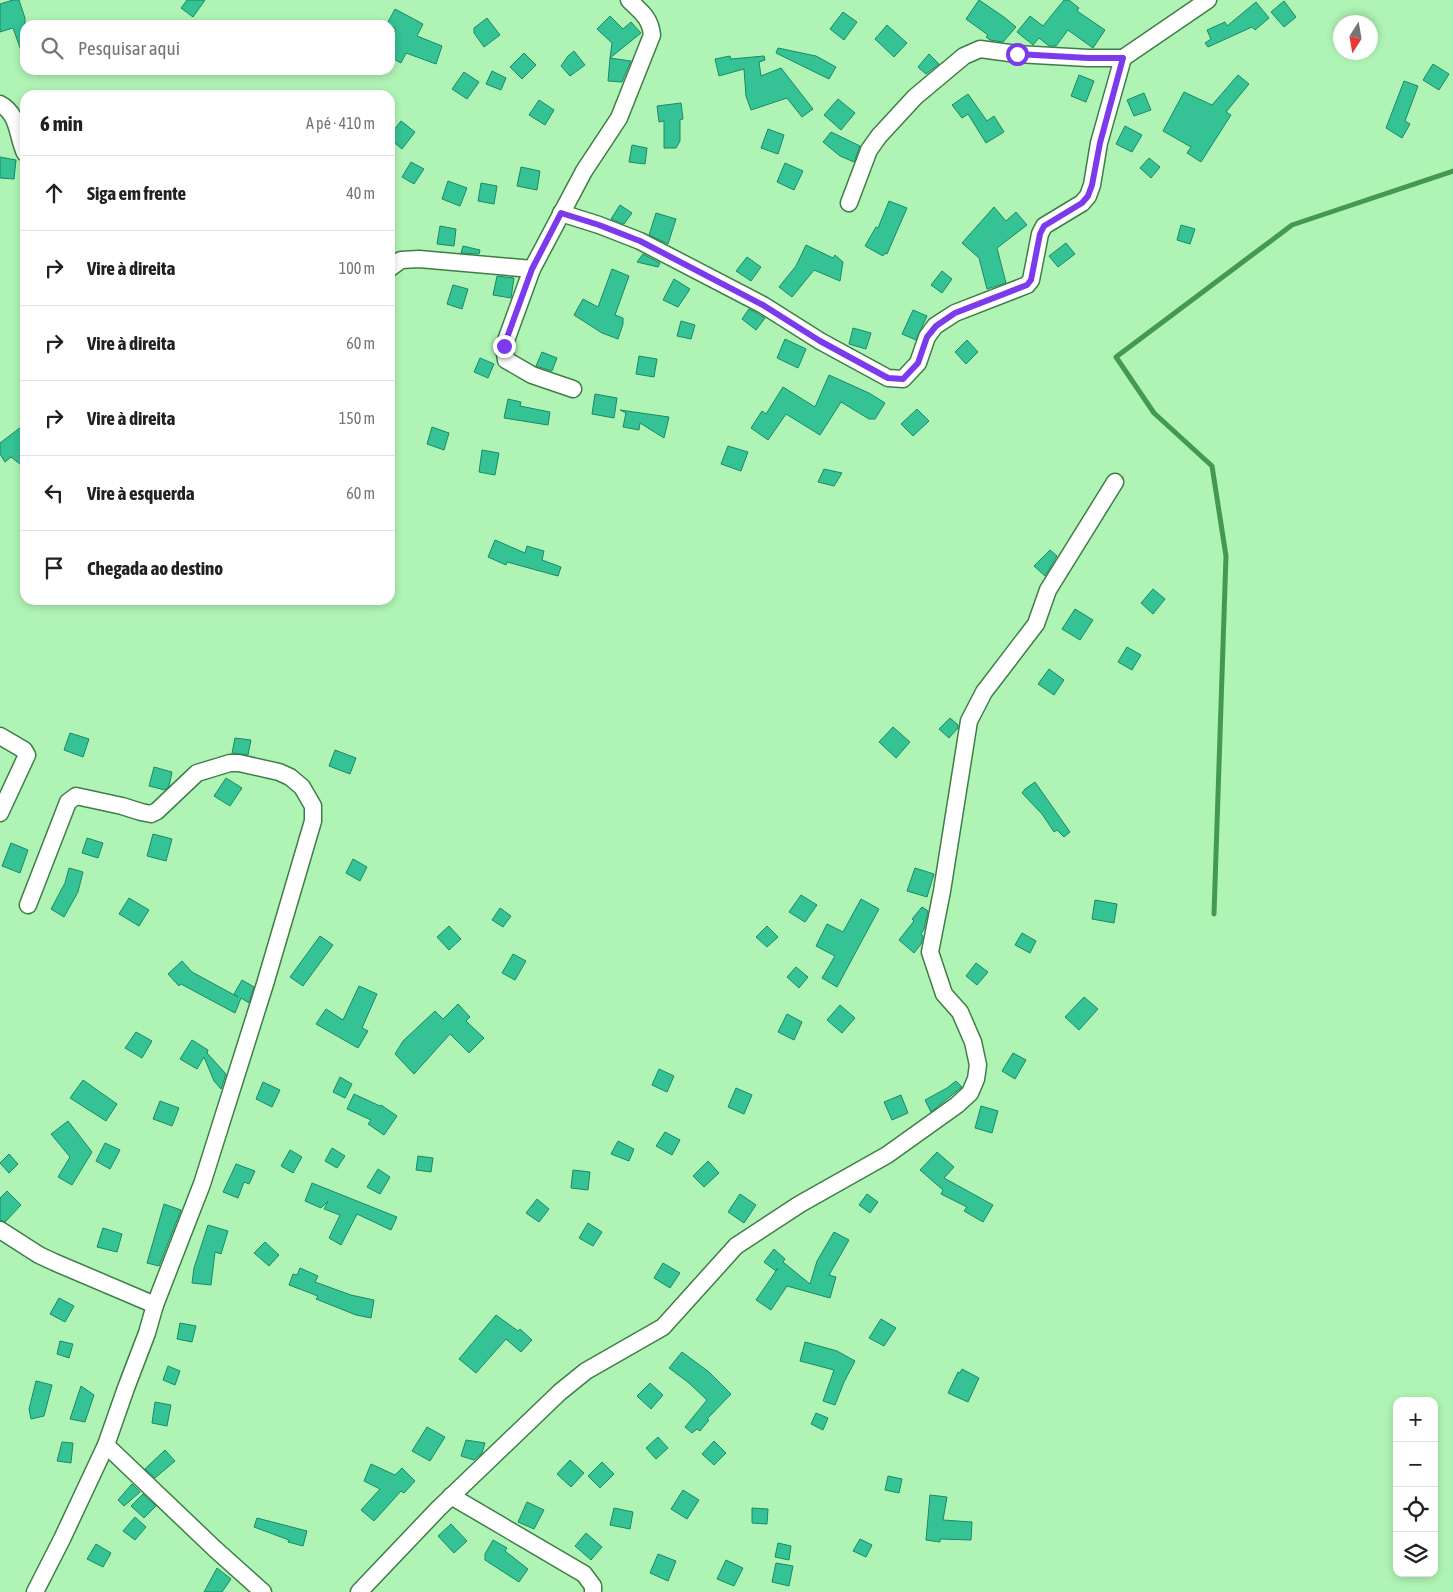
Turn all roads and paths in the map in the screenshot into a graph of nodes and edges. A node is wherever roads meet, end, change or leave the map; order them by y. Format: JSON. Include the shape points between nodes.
{"nodes":[{"id":1,"x":628,"y":0,"type":"edge"},
{"id":2,"x":1208,"y":0,"type":"edge"},
{"id":3,"x":1123,"y":58,"type":"junction"},
{"id":4,"x":0,"y":104,"type":"edge"},
{"id":5,"x":20,"y":136,"type":"edge"},
{"id":6,"x":849,"y":204,"type":"dead end"},
{"id":7,"x":561,"y":213,"type":"junction"},
{"id":8,"x":395,"y":264,"type":"edge"},
{"id":9,"x":532,"y":269,"type":"junction"},
{"id":10,"x":573,"y":389,"type":"dead end"},
{"id":11,"x":1115,"y":482,"type":"dead end"},
{"id":12,"x":0,"y":736,"type":"edge"},
{"id":13,"x":0,"y":813,"type":"edge"},
{"id":14,"x":28,"y":905,"type":"dead end"},
{"id":15,"x":0,"y":1230,"type":"edge"},
{"id":16,"x":155,"y":1305,"type":"junction"},
{"id":17,"x":106,"y":1445,"type":"junction"},
{"id":18,"x":451,"y":1496,"type":"junction"},
{"id":19,"x":35,"y":1592,"type":"edge"},
{"id":20,"x":263,"y":1592,"type":"edge"},
{"id":21,"x":359,"y":1592,"type":"edge"},
{"id":22,"x":593,"y":1592,"type":"edge"}],
"edges":[{"from":1,"to":7,"type":"street","via":[[648,18],[652,35],[619,118]]},
{"from":2,"to":3,"type":"street"},
{"from":3,"to":6,"type":"street","via":[[1017,54],[980,49],[964,56],[915,97],[879,136],[869,150]]},
{"from":3,"to":7,"type":"street","via":[[1088,196],[1044,226],[1031,280],[1027,285],[955,313],[936,326],[927,337],[918,363],[903,379],[888,378],[763,305],[640,241]]},
{"from":4,"to":5,"type":"street","via":[[14,116]]},
{"from":7,"to":9,"type":"street"},
{"from":8,"to":9,"type":"street","via":[[401,260],[419,259]]},
{"from":9,"to":10,"type":"street","via":[[504,346],[506,360],[532,375]]},
{"from":11,"to":18,"type":"street","via":[[1048,590],[1036,624],[984,692],[969,721],[930,952],[944,994],[960,1012],[973,1042],[978,1065],[970,1093],[887,1155],[800,1204],[736,1246],[663,1327],[586,1371]]},
{"from":12,"to":13,"type":"street","via":[[27,755]]},
{"from":14,"to":16,"type":"street","via":[[68,802],[73,797],[151,814],[197,773],[239,763],[290,777],[302,787],[313,806],[313,821],[202,1184]]},
{"from":15,"to":16,"type":"street","via":[[39,1255]]},
{"from":16,"to":17,"type":"street"},
{"from":17,"to":19,"type":"street"},
{"from":17,"to":20,"type":"street"},
{"from":18,"to":21,"type":"street"},
{"from":18,"to":22,"type":"street","via":[[584,1574],[593,1586]]}]}
